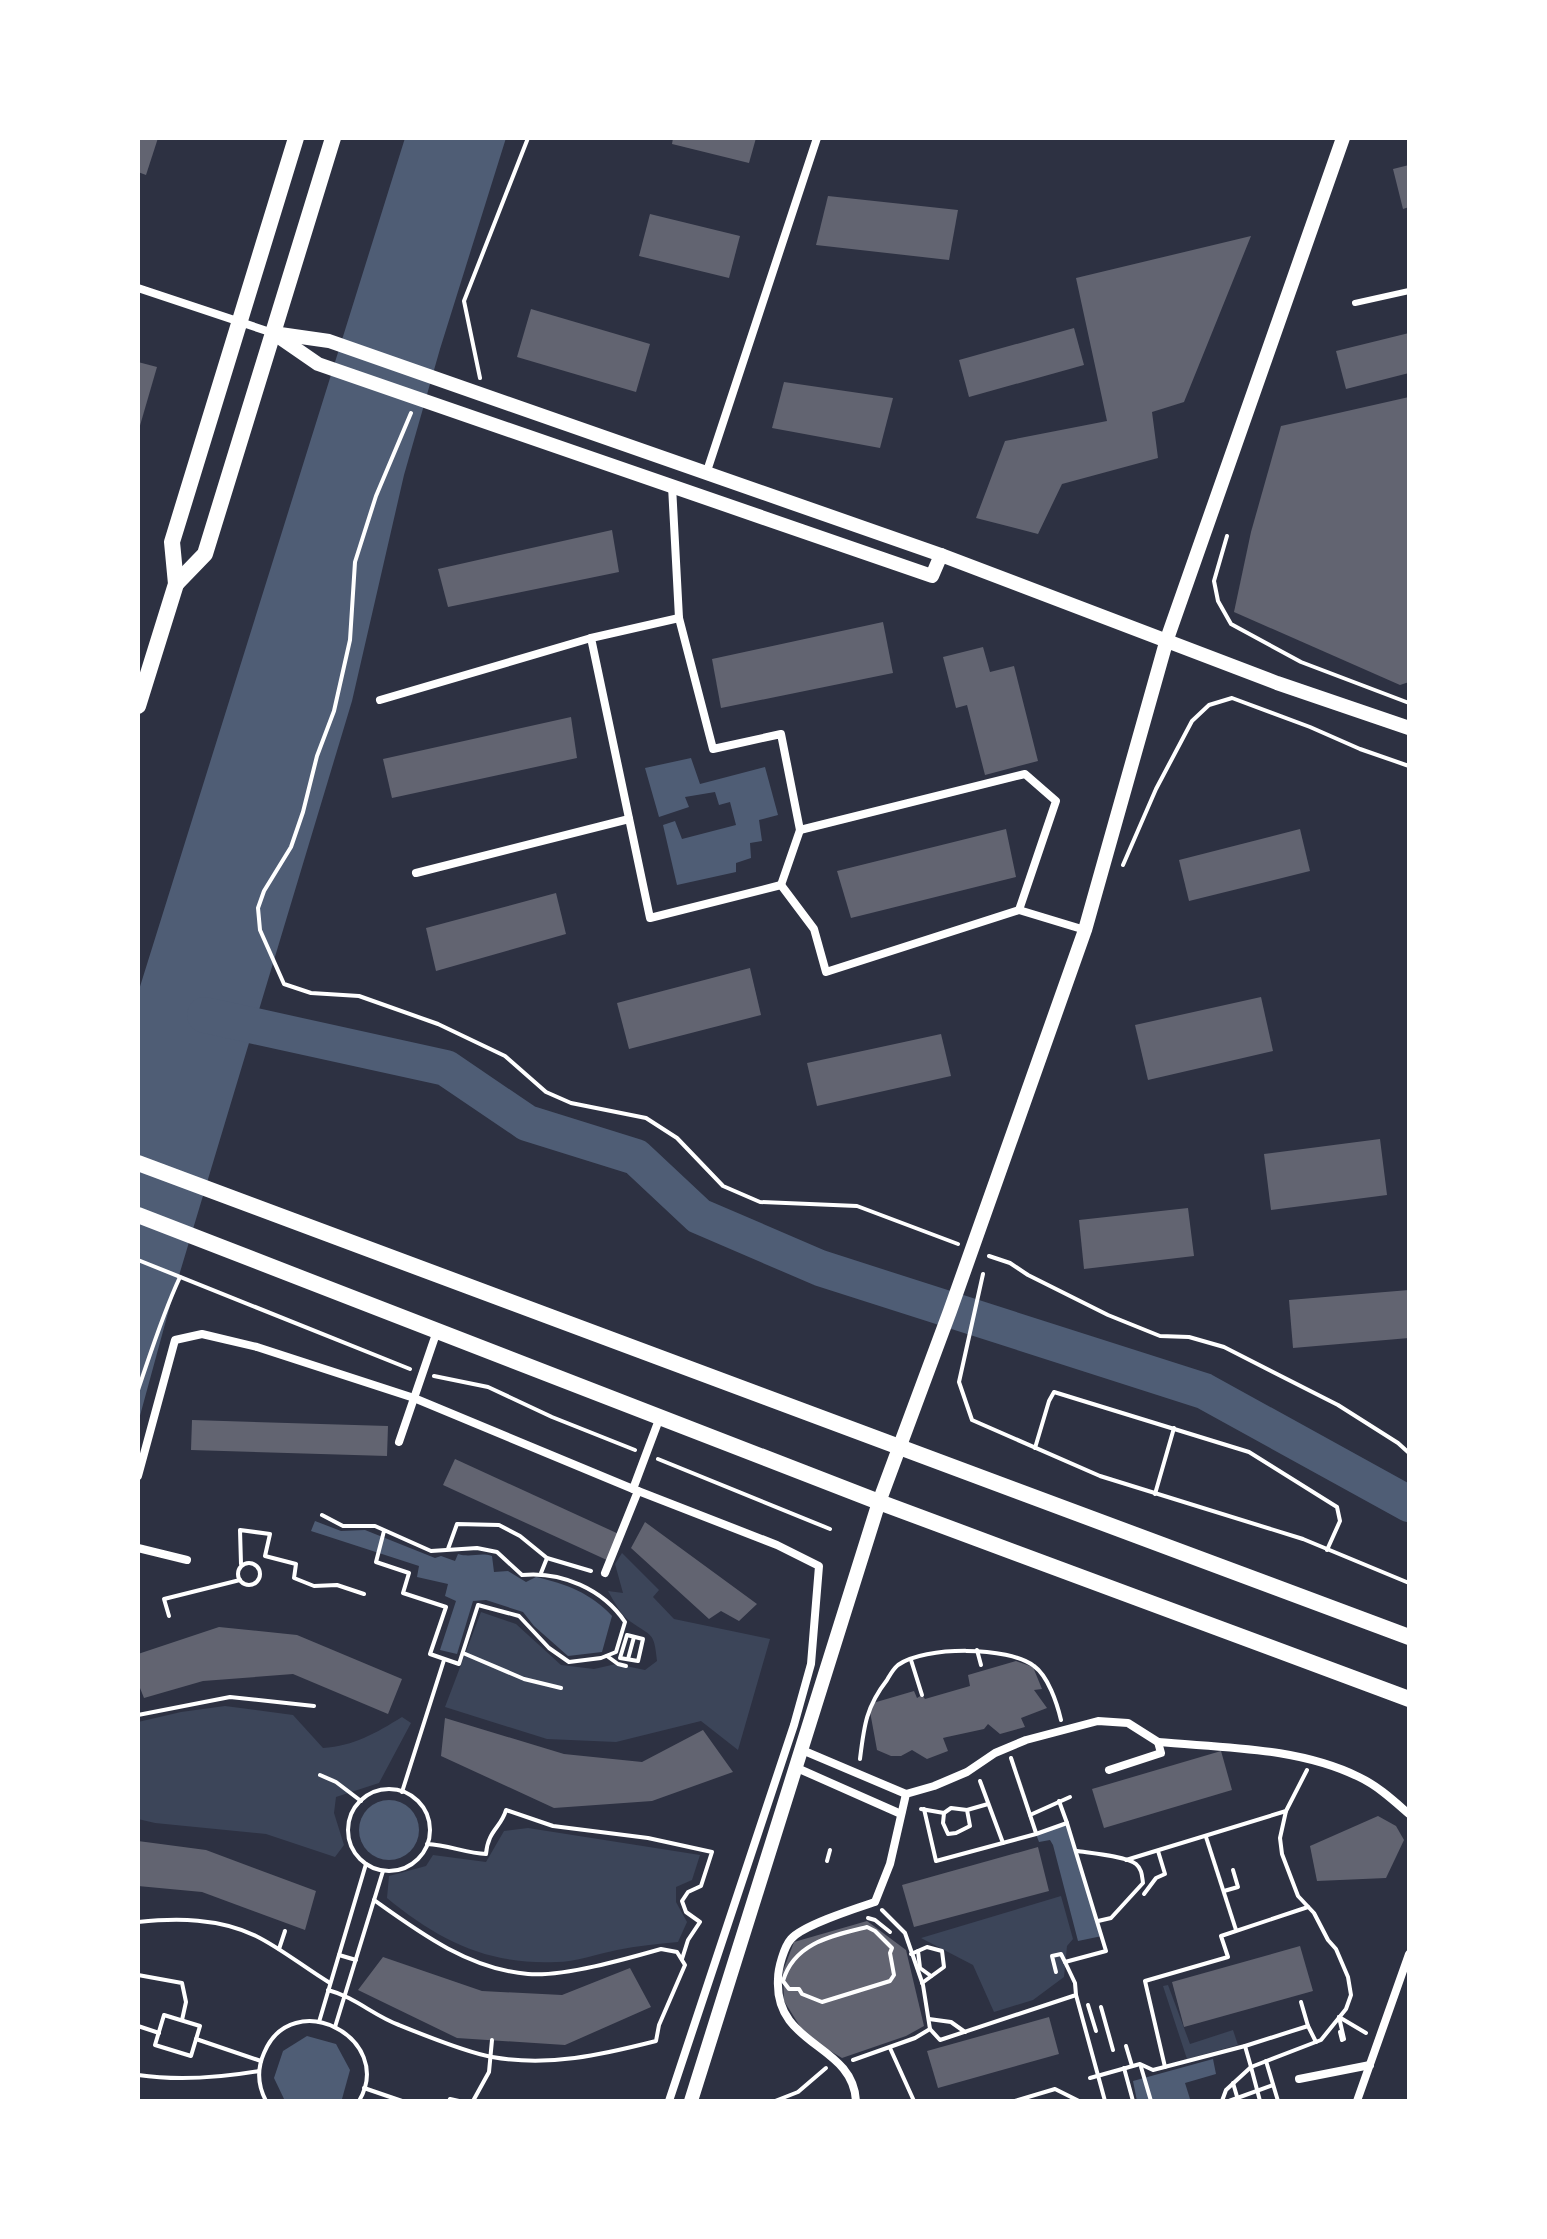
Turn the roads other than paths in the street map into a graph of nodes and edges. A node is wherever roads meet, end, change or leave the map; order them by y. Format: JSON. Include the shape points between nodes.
{"nodes":[{"id":1,"x":296,"y":138,"type":"edge"},
{"id":2,"x":333,"y":138,"type":"edge"},
{"id":3,"x":817,"y":138,"type":"edge"},
{"id":4,"x":1343,"y":138,"type":"edge"},
{"id":5,"x":138,"y":288,"type":"edge"},
{"id":6,"x":1409,"y":291,"type":"edge"},
{"id":7,"x":1355,"y":303,"type":"dead end"},
{"id":8,"x":241,"y":324,"type":"junction"},
{"id":9,"x":273,"y":333,"type":"junction"},
{"id":10,"x":706,"y":474,"type":"junction"},
{"id":11,"x":672,"y":486,"type":"junction"},
{"id":12,"x":941,"y":555,"type":"junction"},
{"id":13,"x":176,"y":584,"type":"junction"},
{"id":14,"x":679,"y":618,"type":"junction"},
{"id":15,"x":591,"y":638,"type":"junction"},
{"id":16,"x":1167,"y":639,"type":"junction"},
{"id":17,"x":141,"y":683,"type":"edge"},
{"id":18,"x":380,"y":700,"type":"dead end"},
{"id":19,"x":138,"y":706,"type":"edge"},
{"id":20,"x":1409,"y":728,"type":"edge"},
{"id":21,"x":629,"y":819,"type":"junction"},
{"id":22,"x":800,"y":830,"type":"junction"},
{"id":23,"x":416,"y":873,"type":"dead end"},
{"id":24,"x":781,"y":885,"type":"junction"},
{"id":25,"x":1019,"y":910,"type":"junction"},
{"id":26,"x":1085,"y":930,"type":"junction"},
{"id":27,"x":138,"y":1163,"type":"edge"},
{"id":28,"x":138,"y":1215,"type":"edge"},
{"id":29,"x":437,"y":1331,"type":"junction"},
{"id":30,"x":414,"y":1398,"type":"junction"},
{"id":31,"x":660,"y":1417,"type":"junction"},
{"id":32,"x":399,"y":1442,"type":"dead end"},
{"id":33,"x":900,"y":1447,"type":"junction"},
{"id":34,"x":138,"y":1476,"type":"edge"},
{"id":35,"x":636,"y":1490,"type":"junction"},
{"id":36,"x":879,"y":1502,"type":"junction"},
{"id":37,"x":138,"y":1548,"type":"edge"},
{"id":38,"x":187,"y":1560,"type":"dead end"},
{"id":39,"x":605,"y":1573,"type":"road end"},
{"id":40,"x":1409,"y":1637,"type":"edge"},
{"id":41,"x":1409,"y":1699,"type":"edge"},
{"id":42,"x":1158,"y":1742,"type":"junction"},
{"id":43,"x":802,"y":1750,"type":"junction"},
{"id":44,"x":797,"y":1768,"type":"junction"},
{"id":45,"x":1109,"y":1770,"type":"dead end"},
{"id":46,"x":905,"y":1799,"type":"junction"},
{"id":47,"x":901,"y":1814,"type":"junction"},
{"id":48,"x":1409,"y":1814,"type":"edge"},
{"id":49,"x":1409,"y":1954,"type":"edge"},
{"id":50,"x":1370,"y":2065,"type":"junction"},
{"id":51,"x":1299,"y":2079,"type":"dead end"},
{"id":52,"x":669,"y":2101,"type":"edge"},
{"id":53,"x":691,"y":2101,"type":"edge"},
{"id":54,"x":856,"y":2101,"type":"edge"},
{"id":55,"x":1357,"y":2101,"type":"edge"}],
"edges":[{"from":1,"to":8,"type":"main road"},
{"from":2,"to":9,"type":"main road"},
{"from":3,"to":10,"type":"street"},
{"from":4,"to":16,"type":"street"},
{"from":5,"to":8,"type":"street"},
{"from":6,"to":7,"type":"lane"},
{"from":8,"to":9,"type":"street"},
{"from":8,"to":13,"type":"main road","via":[[172,542]]},
{"from":9,"to":10,"type":"street","via":[[329,341]]},
{"from":9,"to":11,"type":"street","via":[[318,364]]},
{"from":9,"to":13,"type":"main road","via":[[205,554]]},
{"from":10,"to":12,"type":"street"},
{"from":11,"to":12,"type":"street","via":[[932,576]]},
{"from":11,"to":14,"type":"street"},
{"from":12,"to":16,"type":"street"},
{"from":13,"to":17,"type":"main road"},
{"from":14,"to":15,"type":"street"},
{"from":14,"to":22,"type":"street","via":[[713,749],[781,734]]},
{"from":15,"to":18,"type":"street"},
{"from":15,"to":21,"type":"street"},
{"from":16,"to":20,"type":"street"},
{"from":16,"to":26,"type":"street"},
{"from":17,"to":19,"type":"main road"},
{"from":21,"to":23,"type":"street"},
{"from":21,"to":24,"type":"street","via":[[650,918]]},
{"from":22,"to":24,"type":"street"},
{"from":22,"to":25,"type":"street","via":[[1025,774],[1056,801]]},
{"from":24,"to":25,"type":"street","via":[[814,929],[826,972]]},
{"from":25,"to":26,"type":"street"},
{"from":26,"to":33,"type":"street"},
{"from":27,"to":33,"type":"main road"},
{"from":28,"to":29,"type":"main road"},
{"from":29,"to":30,"type":"street"},
{"from":29,"to":31,"type":"main road"},
{"from":30,"to":32,"type":"street"},
{"from":30,"to":34,"type":"street","via":[[202,1334],[175,1340]]},
{"from":30,"to":35,"type":"street"},
{"from":31,"to":35,"type":"street"},
{"from":31,"to":36,"type":"main road"},
{"from":33,"to":36,"type":"street"},
{"from":33,"to":40,"type":"main road"},
{"from":35,"to":39,"type":"street"},
{"from":35,"to":52,"type":"street","via":[[819,1566],[807,1679]]},
{"from":36,"to":41,"type":"main road"},
{"from":36,"to":43,"type":"street"},
{"from":37,"to":38,"type":"street"},
{"from":42,"to":45,"type":"street","via":[[1161,1753]]},
{"from":42,"to":46,"type":"street","via":[[1128,1723],[1098,1721],[1007,1748]]},
{"from":42,"to":48,"type":"street","via":[[1244,1748],[1310,1761],[1360,1777]]},
{"from":43,"to":44,"type":"street"},
{"from":43,"to":46,"type":"street"},
{"from":44,"to":47,"type":"street"},
{"from":44,"to":53,"type":"street"},
{"from":46,"to":47,"type":"street"},
{"from":47,"to":54,"type":"street","via":[[875,1902],[791,1938],[778,1970],[783,2015],[840,2063],[855,2088]]},
{"from":49,"to":50,"type":"street"},
{"from":50,"to":51,"type":"street"},
{"from":50,"to":55,"type":"street"}]}
